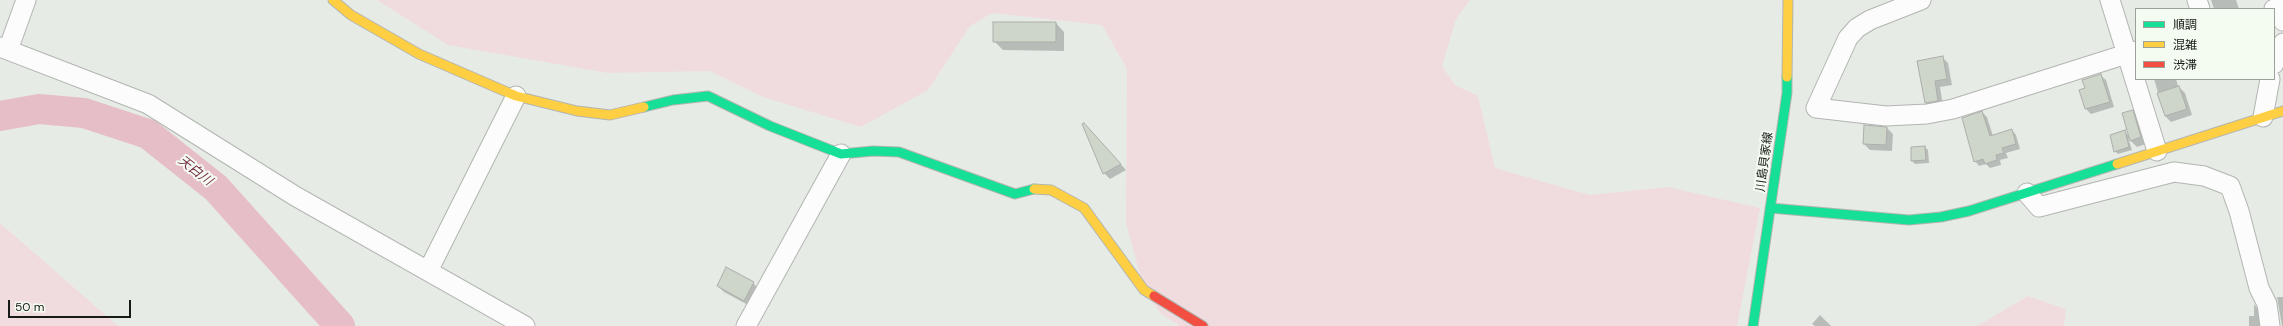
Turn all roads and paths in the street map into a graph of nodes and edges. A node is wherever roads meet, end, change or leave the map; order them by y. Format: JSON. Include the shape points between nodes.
{"nodes":[{"id":1,"x":26,"y":0,"type":"edge"},
{"id":2,"x":333,"y":0,"type":"edge"},
{"id":3,"x":1788,"y":0,"type":"edge"},
{"id":4,"x":1922,"y":0,"type":"edge"},
{"id":5,"x":2110,"y":0,"type":"edge"},
{"id":6,"x":2275,"y":9,"type":"edge"},
{"id":7,"x":2283,"y":21,"type":"edge"},
{"id":8,"x":2283,"y":43,"type":"edge"},
{"id":9,"x":4,"y":48,"type":"edge"},
{"id":10,"x":2132,"y":53,"type":"edge"},
{"id":11,"x":2275,"y":62,"type":"edge"},
{"id":12,"x":2135,"y":65,"type":"edge"},
{"id":13,"x":2139,"y":80,"type":"edge"},
{"id":14,"x":2270,"y":80,"type":"edge"},
{"id":15,"x":516,"y":96,"type":"junction"},
{"id":16,"x":2283,"y":111,"type":"edge"},
{"id":17,"x":2263,"y":117,"type":"junction"},
{"id":18,"x":2157,"y":151,"type":"junction"},
{"id":19,"x":841,"y":154,"type":"junction"},
{"id":20,"x":2027,"y":193,"type":"junction"},
{"id":21,"x":1770,"y":208,"type":"junction"},
{"id":22,"x":428,"y":271,"type":"junction"},
{"id":23,"x":525,"y":326,"type":"edge"},
{"id":24,"x":746,"y":326,"type":"edge"},
{"id":25,"x":1203,"y":326,"type":"edge"},
{"id":26,"x":1753,"y":326,"type":"edge"},
{"id":27,"x":2270,"y":326,"type":"edge"}],
"edges":[{"from":1,"to":9,"type":"street"},
{"from":2,"to":15,"type":"street","via":[[351,15],[419,54]]},
{"from":3,"to":21,"type":"street","name":"川島貝家線","via":[[1787,93]]},
{"from":4,"to":10,"type":"street","via":[[1870,20],[1857,28],[1848,38],[1816,108],[1886,116],[1927,114],[1965,105]]},
{"from":5,"to":10,"type":"street"},
{"from":6,"to":7,"type":"street","via":[[2278,8]]},
{"from":8,"to":11,"type":"street"},
{"from":9,"to":22,"type":"street","via":[[148,104],[252,171]]},
{"from":10,"to":12,"type":"street"},
{"from":13,"to":18,"type":"street"},
{"from":14,"to":17,"type":"street"},
{"from":15,"to":19,"type":"street","via":[[577,111],[610,115],[673,100],[708,96],[770,126]]},
{"from":15,"to":22,"type":"street"},
{"from":16,"to":17,"type":"street"},
{"from":17,"to":18,"type":"street"},
{"from":18,"to":20,"type":"street"},
{"from":19,"to":24,"type":"street"},
{"from":19,"to":25,"type":"street","via":[[899,152],[1014,194],[1037,188],[1051,190],[1070,200],[1094,219],[1144,290]]},
{"from":20,"to":21,"type":"street","via":[[1969,211],[1908,220]]},
{"from":20,"to":27,"type":"street","via":[[2039,207],[2174,172],[2204,176],[2230,186],[2259,288],[2267,304]]},
{"from":21,"to":26,"type":"street","name":"川島貝家線"},
{"from":22,"to":23,"type":"street"}]}
